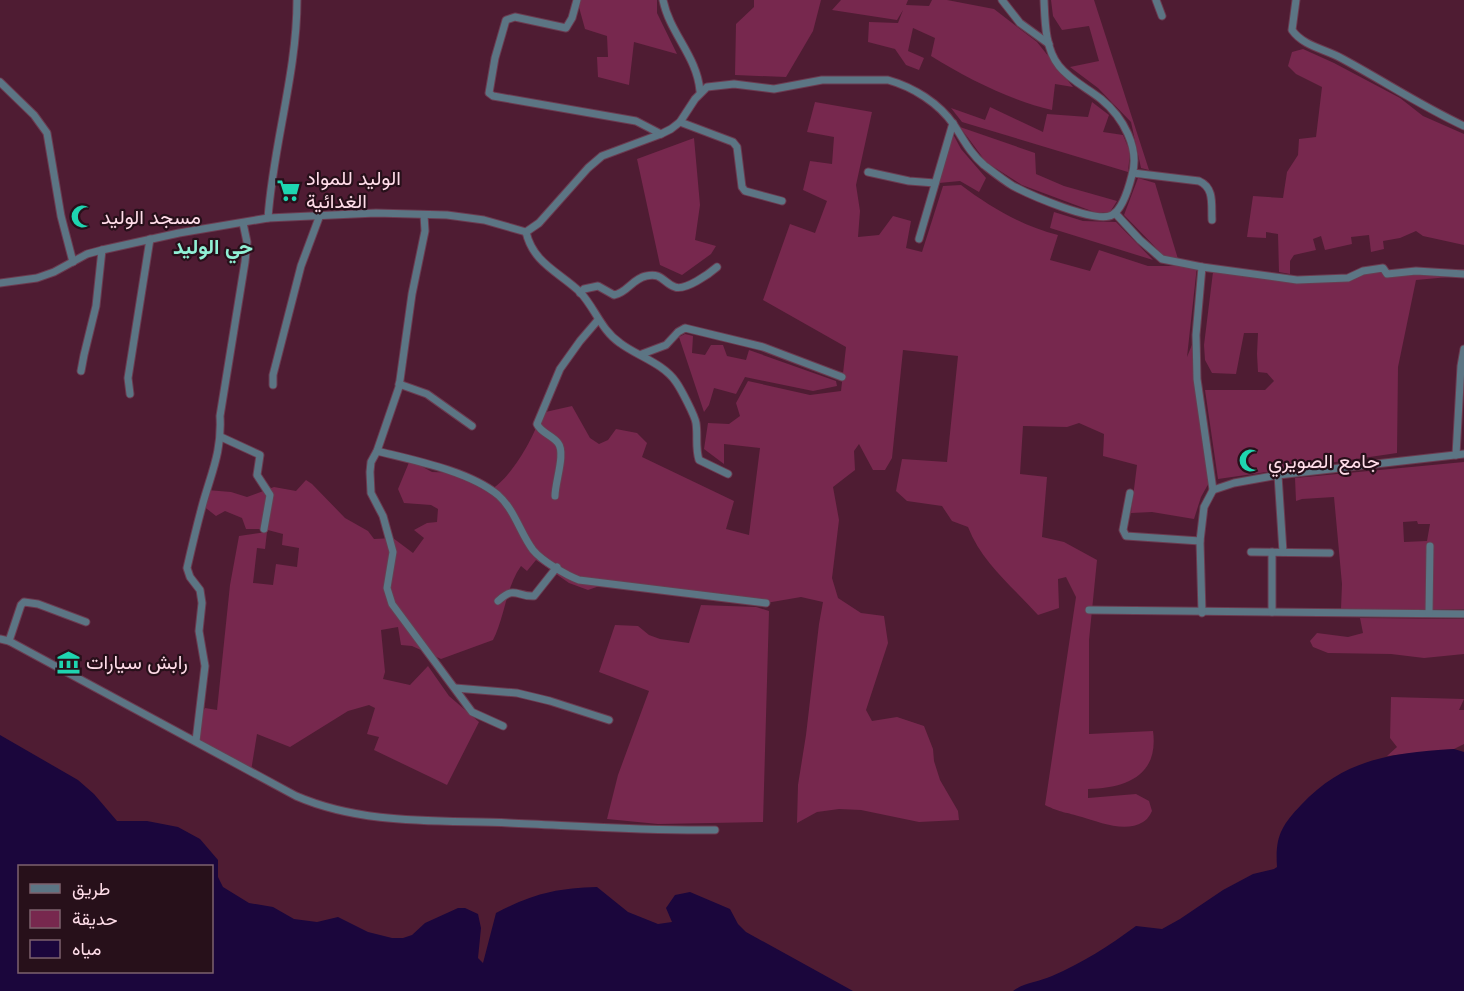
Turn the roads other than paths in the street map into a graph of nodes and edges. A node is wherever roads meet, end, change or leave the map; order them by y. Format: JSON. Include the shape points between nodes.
{"nodes":[{"id":1,"x":297,"y":0,"type":"edge"},
{"id":2,"x":577,"y":0,"type":"edge"},
{"id":3,"x":663,"y":0,"type":"edge"},
{"id":4,"x":1002,"y":0,"type":"edge"},
{"id":5,"x":1044,"y":0,"type":"edge"},
{"id":6,"x":1156,"y":0,"type":"edge"},
{"id":7,"x":1296,"y":0,"type":"edge"},
{"id":8,"x":1162,"y":16,"type":"dead end"},
{"id":9,"x":1049,"y":44,"type":"junction"},
{"id":10,"x":0,"y":82,"type":"edge"},
{"id":11,"x":700,"y":91,"type":"junction"},
{"id":12,"x":680,"y":122,"type":"junction"},
{"id":13,"x":953,"y":123,"type":"junction"},
{"id":14,"x":1464,"y":126,"type":"edge"},
{"id":15,"x":661,"y":134,"type":"junction"},
{"id":16,"x":868,"y":172,"type":"dead end"},
{"id":17,"x":1133,"y":173,"type":"junction"},
{"id":18,"x":935,"y":183,"type":"junction"},
{"id":19,"x":782,"y":201,"type":"dead end"},
{"id":20,"x":1115,"y":213,"type":"junction"},
{"id":21,"x":320,"y":215,"type":"junction"},
{"id":22,"x":424,"y":215,"type":"junction"},
{"id":23,"x":268,"y":218,"type":"junction"},
{"id":24,"x":1212,"y":220,"type":"dead end"},
{"id":25,"x":243,"y":223,"type":"junction"},
{"id":26,"x":526,"y":232,"type":"junction"},
{"id":27,"x":150,"y":239,"type":"junction"},
{"id":28,"x":919,"y":239,"type":"dead end"},
{"id":29,"x":102,"y":250,"type":"junction"},
{"id":30,"x":73,"y":262,"type":"junction"},
{"id":31,"x":717,"y":267,"type":"dead end"},
{"id":32,"x":1202,"y":267,"type":"junction"},
{"id":33,"x":1464,"y":274,"type":"edge"},
{"id":34,"x":0,"y":282,"type":"edge"},
{"id":35,"x":580,"y":293,"type":"junction"},
{"id":36,"x":598,"y":320,"type":"junction"},
{"id":37,"x":1464,"y":349,"type":"edge"},
{"id":38,"x":642,"y":354,"type":"junction"},
{"id":39,"x":81,"y":371,"type":"dead end"},
{"id":40,"x":842,"y":377,"type":"dead end"},
{"id":41,"x":399,"y":384,"type":"junction"},
{"id":42,"x":273,"y":385,"type":"dead end"},
{"id":43,"x":130,"y":393,"type":"dead end"},
{"id":44,"x":472,"y":426,"type":"dead end"},
{"id":45,"x":221,"y":437,"type":"junction"},
{"id":46,"x":377,"y":451,"type":"junction"},
{"id":47,"x":1464,"y":454,"type":"edge"},
{"id":48,"x":1456,"y":455,"type":"junction"},
{"id":49,"x":728,"y":474,"type":"dead end"},
{"id":50,"x":1278,"y":475,"type":"junction"},
{"id":51,"x":1213,"y":490,"type":"junction"},
{"id":52,"x":1130,"y":494,"type":"dead end"},
{"id":53,"x":555,"y":496,"type":"dead end"},
{"id":54,"x":264,"y":529,"type":"dead end"},
{"id":55,"x":1200,"y":541,"type":"junction"},
{"id":56,"x":1430,"y":546,"type":"dead end"},
{"id":57,"x":1251,"y":552,"type":"dead end"},
{"id":58,"x":1272,"y":552,"type":"junction"},
{"id":59,"x":1282,"y":552,"type":"junction"},
{"id":60,"x":1330,"y":553,"type":"dead end"},
{"id":61,"x":557,"y":567,"type":"junction"},
{"id":62,"x":498,"y":601,"type":"dead end"},
{"id":63,"x":766,"y":603,"type":"dead end"},
{"id":64,"x":1089,"y":610,"type":"dead end"},
{"id":65,"x":1272,"y":612,"type":"junction"},
{"id":66,"x":1202,"y":613,"type":"junction"},
{"id":67,"x":1429,"y":613,"type":"junction"},
{"id":68,"x":1464,"y":614,"type":"edge"},
{"id":69,"x":86,"y":622,"type":"dead end"},
{"id":70,"x":0,"y":639,"type":"edge"},
{"id":71,"x":9,"y":641,"type":"junction"},
{"id":72,"x":455,"y":688,"type":"junction"},
{"id":73,"x":609,"y":720,"type":"dead end"},
{"id":74,"x":503,"y":726,"type":"dead end"},
{"id":75,"x":196,"y":741,"type":"junction"},
{"id":76,"x":715,"y":830,"type":"dead end"}],
"edges":[{"from":1,"to":23,"type":"street","via":[[295,41]]},
{"from":2,"to":15,"type":"street","via":[[566,28],[516,17],[506,20],[489,93],[636,121]]},
{"from":3,"to":11,"type":"street","via":[[668,20],[694,63]]},
{"from":4,"to":9,"type":"street","via":[[1020,23]]},
{"from":5,"to":9,"type":"street"},
{"from":6,"to":8,"type":"street"},
{"from":7,"to":14,"type":"street","via":[[1292,30],[1303,41],[1336,55]]},
{"from":9,"to":17,"type":"street","via":[[1058,65],[1103,101],[1123,125],[1133,149]]},
{"from":10,"to":30,"type":"street","via":[[34,115],[46,133]]},
{"from":11,"to":12,"type":"street"},
{"from":11,"to":13,"type":"street","via":[[734,84],[774,89],[822,80],[888,80],[919,93]]},
{"from":12,"to":15,"type":"street"},
{"from":12,"to":19,"type":"street","via":[[733,142],[745,191]]},
{"from":13,"to":18,"type":"street"},
{"from":13,"to":20,"type":"street","via":[[972,154],[1014,186],[1082,214],[1097,218]]},
{"from":15,"to":26,"type":"street","via":[[602,156],[539,224]]},
{"from":16,"to":18,"type":"street"},
{"from":17,"to":20,"type":"street"},
{"from":17,"to":24,"type":"street","via":[[1206,184]]},
{"from":18,"to":28,"type":"street"},
{"from":20,"to":32,"type":"street","via":[[1162,259]]},
{"from":21,"to":22,"type":"street"},
{"from":21,"to":23,"type":"street"},
{"from":21,"to":42,"type":"street","via":[[289,306]]},
{"from":22,"to":26,"type":"street","via":[[484,220]]},
{"from":22,"to":41,"type":"street","via":[[425,231]]},
{"from":23,"to":25,"type":"street"},
{"from":25,"to":27,"type":"street"},
{"from":25,"to":45,"type":"street","via":[[247,242],[245,262],[220,416]]},
{"from":26,"to":35,"type":"street","via":[[539,260]]},
{"from":27,"to":29,"type":"street"},
{"from":27,"to":43,"type":"street","via":[[128,378]]},
{"from":29,"to":30,"type":"street"},
{"from":29,"to":39,"type":"street","via":[[96,306]]},
{"from":30,"to":34,"type":"street","via":[[37,278]]},
{"from":31,"to":35,"type":"street","via":[[684,287],[675,287],[660,276],[647,275],[619,295],[598,286]]},
{"from":32,"to":33,"type":"street","via":[[1297,280],[1348,278],[1383,268],[1387,274]]},
{"from":32,"to":51,"type":"street","via":[[1197,379]]},
{"from":35,"to":36,"type":"street"},
{"from":36,"to":38,"type":"street","via":[[622,344]]},
{"from":36,"to":53,"type":"street","via":[[560,369],[537,424],[560,444]]},
{"from":37,"to":48,"type":"street"},
{"from":38,"to":40,"type":"street","via":[[666,345],[685,328],[763,347]]},
{"from":38,"to":49,"type":"street","via":[[677,383],[696,424],[699,460]]},
{"from":41,"to":44,"type":"street","via":[[427,394]]},
{"from":41,"to":46,"type":"street"},
{"from":45,"to":54,"type":"street","via":[[260,455],[257,475],[270,495]]},
{"from":45,"to":75,"type":"street","via":[[187,568],[200,590],[202,603],[200,631],[205,666]]},
{"from":46,"to":61,"type":"street","via":[[460,473],[497,494],[534,551]]},
{"from":46,"to":72,"type":"street","via":[[371,462],[371,493],[383,516],[393,552],[387,594]]},
{"from":47,"to":48,"type":"street"},
{"from":48,"to":50,"type":"street"},
{"from":50,"to":51,"type":"street"},
{"from":50,"to":59,"type":"street"},
{"from":51,"to":55,"type":"street","via":[[1204,507]]},
{"from":52,"to":55,"type":"street","via":[[1123,530],[1126,536]]},
{"from":55,"to":66,"type":"street"},
{"from":56,"to":67,"type":"street"},
{"from":57,"to":58,"type":"street"},
{"from":58,"to":59,"type":"street"},
{"from":58,"to":65,"type":"street"},
{"from":59,"to":60,"type":"street"},
{"from":61,"to":62,"type":"street","via":[[534,596],[512,592]]},
{"from":61,"to":63,"type":"street","via":[[579,580]]},
{"from":64,"to":66,"type":"street"},
{"from":65,"to":66,"type":"street"},
{"from":65,"to":67,"type":"street"},
{"from":67,"to":68,"type":"street"},
{"from":69,"to":71,"type":"street","via":[[27,601],[21,605]]},
{"from":70,"to":71,"type":"street"},
{"from":71,"to":75,"type":"street"},
{"from":72,"to":73,"type":"street","via":[[517,693]]},
{"from":72,"to":74,"type":"street","via":[[472,711]]},
{"from":75,"to":76,"type":"street","via":[[296,796],[339,812],[434,822]]}]}
